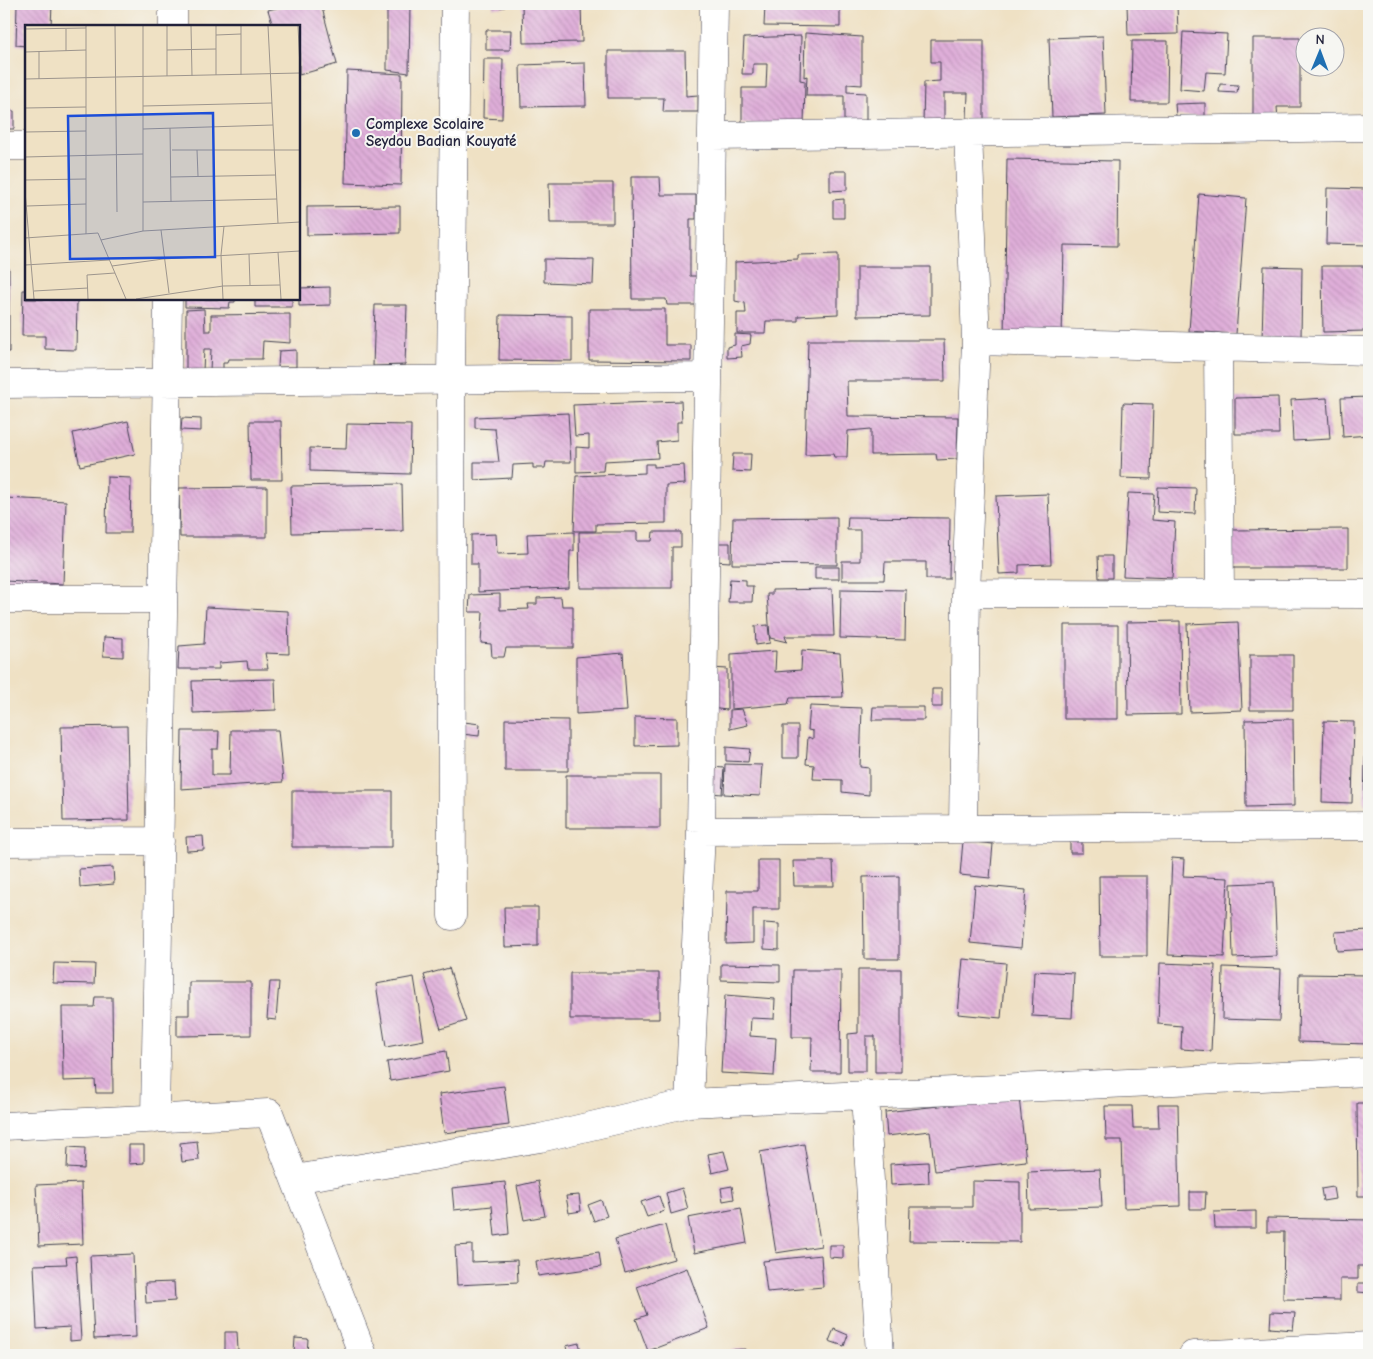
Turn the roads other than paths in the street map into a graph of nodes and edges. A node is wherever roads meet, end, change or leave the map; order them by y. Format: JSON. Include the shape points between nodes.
{"nodes":[{"id":1,"x":173,"y":4,"type":"edge"},
{"id":2,"x":455,"y":4,"type":"edge"},
{"id":3,"x":714,"y":4,"type":"edge"},
{"id":4,"x":173,"y":25,"type":"edge"},
{"id":5,"x":1369,"y":127,"type":"edge"},
{"id":6,"x":968,"y":132,"type":"junction"},
{"id":7,"x":712,"y":136,"type":"junction"},
{"id":8,"x":4,"y":146,"type":"edge"},
{"id":9,"x":25,"y":146,"type":"edge"},
{"id":10,"x":168,"y":300,"type":"edge"},
{"id":11,"x":976,"y":341,"type":"junction"},
{"id":12,"x":1218,"y":347,"type":"junction"},
{"id":13,"x":1369,"y":351,"type":"edge"},
{"id":14,"x":708,"y":377,"type":"junction"},
{"id":15,"x":451,"y":379,"type":"junction"},
{"id":16,"x":167,"y":382,"type":"junction"},
{"id":17,"x":4,"y":384,"type":"edge"},
{"id":18,"x":966,"y":593,"type":"junction"},
{"id":19,"x":1220,"y":594,"type":"junction"},
{"id":20,"x":1369,"y":594,"type":"edge"},
{"id":21,"x":4,"y":599,"type":"edge"},
{"id":22,"x":163,"y":599,"type":"junction"},
{"id":23,"x":1369,"y":826,"type":"edge"},
{"id":24,"x":963,"y":830,"type":"junction"},
{"id":25,"x":701,"y":831,"type":"junction"},
{"id":26,"x":160,"y":841,"type":"junction"},
{"id":27,"x":4,"y":842,"type":"edge"},
{"id":28,"x":452,"y":916,"type":"dead end"},
{"id":29,"x":1369,"y":1072,"type":"edge"},
{"id":30,"x":865,"y":1094,"type":"junction"},
{"id":31,"x":689,"y":1103,"type":"junction"},
{"id":32,"x":155,"y":1119,"type":"junction"},
{"id":33,"x":4,"y":1126,"type":"edge"},
{"id":34,"x":295,"y":1179,"type":"junction"},
{"id":35,"x":1369,"y":1346,"type":"edge"},
{"id":36,"x":363,"y":1355,"type":"edge"},
{"id":37,"x":880,"y":1355,"type":"edge"},
{"id":38,"x":1193,"y":1355,"type":"edge"}],
"edges":[{"from":1,"to":4,"type":"street"},
{"from":2,"to":15,"type":"street"},
{"from":3,"to":7,"type":"street"},
{"from":5,"to":6,"type":"street"},
{"from":6,"to":7,"type":"street"},
{"from":6,"to":11,"type":"street"},
{"from":7,"to":14,"type":"street"},
{"from":8,"to":9,"type":"street"},
{"from":10,"to":16,"type":"street"},
{"from":11,"to":12,"type":"street"},
{"from":11,"to":18,"type":"street"},
{"from":12,"to":13,"type":"street"},
{"from":12,"to":19,"type":"street"},
{"from":14,"to":15,"type":"street"},
{"from":14,"to":25,"type":"street"},
{"from":15,"to":16,"type":"street"},
{"from":15,"to":28,"type":"street"},
{"from":16,"to":17,"type":"street"},
{"from":16,"to":22,"type":"street"},
{"from":18,"to":19,"type":"street"},
{"from":18,"to":24,"type":"street"},
{"from":19,"to":20,"type":"street"},
{"from":21,"to":22,"type":"street"},
{"from":22,"to":26,"type":"street"},
{"from":23,"to":24,"type":"street"},
{"from":24,"to":25,"type":"street"},
{"from":25,"to":31,"type":"street"},
{"from":26,"to":27,"type":"street"},
{"from":26,"to":32,"type":"street"},
{"from":29,"to":30,"type":"street"},
{"from":30,"to":31,"type":"street"},
{"from":30,"to":37,"type":"street"},
{"from":31,"to":34,"type":"street","via":[[540,1138]]},
{"from":32,"to":33,"type":"street"},
{"from":32,"to":34,"type":"street","via":[[269,1113]]},
{"from":34,"to":36,"type":"street"},
{"from":35,"to":38,"type":"street"}]}
